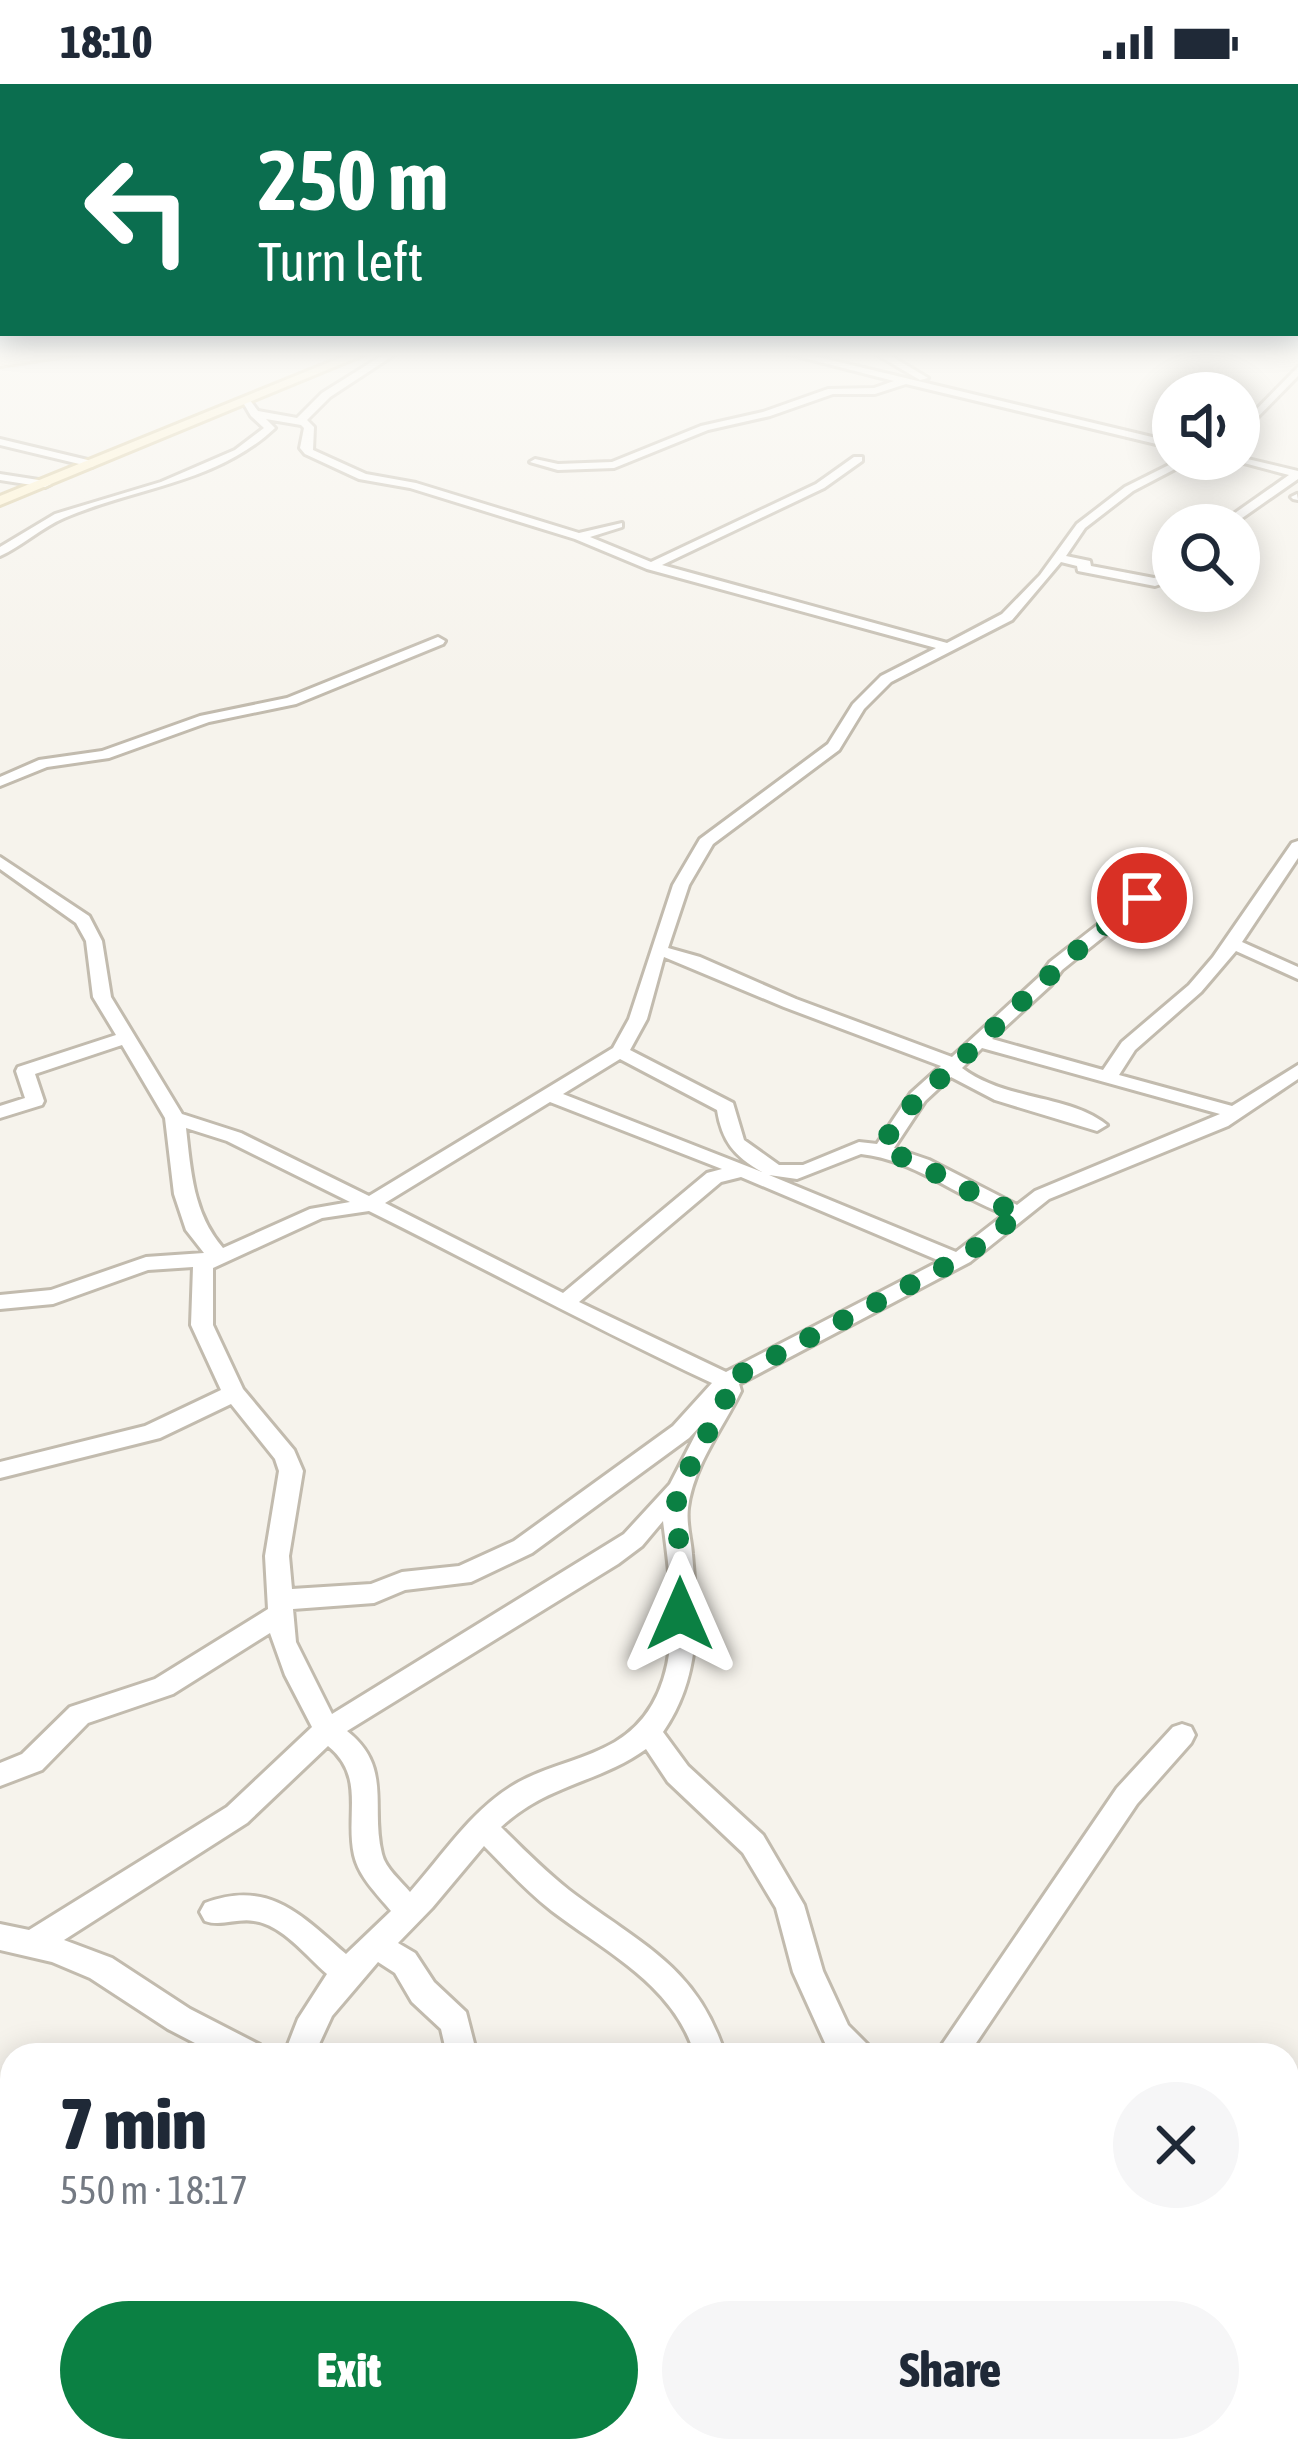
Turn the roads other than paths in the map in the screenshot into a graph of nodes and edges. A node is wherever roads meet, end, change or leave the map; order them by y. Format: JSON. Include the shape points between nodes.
{"nodes":[{"id":1,"x":92,"y":464,"type":"edge"},
{"id":2,"x":211,"y":464,"type":"edge"},
{"id":3,"x":335,"y":464,"type":"edge"},
{"id":4,"x":544,"y":464,"type":"edge"},
{"id":5,"x":616,"y":464,"type":"edge"},
{"id":6,"x":852,"y":464,"type":"edge"},
{"id":7,"x":1260,"y":465,"type":"edge"},
{"id":8,"x":1298,"y":474,"type":"edge"},
{"id":9,"x":0,"y":477,"type":"edge"},
{"id":10,"x":1152,"y":479,"type":"edge"},
{"id":11,"x":44,"y":484,"type":"junction"},
{"id":12,"x":0,"y":501,"type":"edge"},
{"id":13,"x":1254,"y":504,"type":"edge"},
{"id":14,"x":618,"y":525,"type":"dead end"},
{"id":15,"x":580,"y":537,"type":"junction"},
{"id":16,"x":0,"y":552,"type":"edge"},
{"id":17,"x":1058,"y":558,"type":"junction"},
{"id":18,"x":651,"y":566,"type":"junction"},
{"id":19,"x":1152,"y":581,"type":"edge"},
{"id":20,"x":437,"y":641,"type":"dead end"},
{"id":21,"x":951,"y":648,"type":"junction"},
{"id":22,"x":0,"y":782,"type":"edge"},
{"id":23,"x":1298,"y":846,"type":"edge"},
{"id":24,"x":0,"y":862,"type":"edge"},
{"id":25,"x":1142,"y":898,"type":"dead end"},
{"id":26,"x":1232,"y":944,"type":"junction"},
{"id":27,"x":661,"y":952,"type":"junction"},
{"id":28,"x":1298,"y":974,"type":"edge"},
{"id":29,"x":124,"y":1038,"type":"junction"},
{"id":30,"x":977,"y":1041,"type":"junction"},
{"id":31,"x":620,"y":1052,"type":"junction"},
{"id":32,"x":953,"y":1066,"type":"junction"},
{"id":33,"x":1298,"y":1071,"type":"edge"},
{"id":34,"x":1109,"y":1075,"type":"junction"},
{"id":35,"x":549,"y":1095,"type":"junction"},
{"id":36,"x":0,"y":1112,"type":"edge"},
{"id":37,"x":1236,"y":1113,"type":"junction"},
{"id":38,"x":175,"y":1118,"type":"junction"},
{"id":39,"x":1097,"y":1124,"type":"dead end"},
{"id":40,"x":882,"y":1150,"type":"junction"},
{"id":41,"x":743,"y":1171,"type":"junction"},
{"id":42,"x":368,"y":1205,"type":"junction"},
{"id":43,"x":1021,"y":1213,"type":"junction"},
{"id":44,"x":220,"y":1258,"type":"junction"},
{"id":45,"x":957,"y":1260,"type":"junction"},
{"id":46,"x":0,"y":1302,"type":"edge"},
{"id":47,"x":565,"y":1302,"type":"junction"},
{"id":48,"x":727,"y":1381,"type":"junction"},
{"id":49,"x":234,"y":1393,"type":"junction"},
{"id":50,"x":0,"y":1469,"type":"edge"},
{"id":51,"x":682,"y":1482,"type":"junction"},
{"id":52,"x":280,"y":1606,"type":"junction"},
{"id":53,"x":327,"y":1730,"type":"junction"},
{"id":54,"x":648,"y":1731,"type":"junction"},
{"id":55,"x":1182,"y":1735,"type":"dead end"},
{"id":56,"x":0,"y":1775,"type":"edge"},
{"id":57,"x":482,"y":1826,"type":"junction"},
{"id":58,"x":214,"y":1912,"type":"dead end"},
{"id":59,"x":409,"y":1912,"type":"junction"},
{"id":60,"x":0,"y":1937,"type":"edge"},
{"id":61,"x":32,"y":1944,"type":"junction"},
{"id":62,"x":374,"y":1944,"type":"junction"},
{"id":63,"x":345,"y":1972,"type":"junction"},
{"id":64,"x":223,"y":2043,"type":"edge"},
{"id":65,"x":304,"y":2043,"type":"edge"},
{"id":66,"x":459,"y":2043,"type":"edge"},
{"id":67,"x":708,"y":2043,"type":"edge"},
{"id":68,"x":844,"y":2043,"type":"edge"},
{"id":69,"x":958,"y":2043,"type":"edge"}],
"edges":[{"from":1,"to":11,"type":"street"},
{"from":2,"to":16,"type":"street","via":[[58,516]]},
{"from":3,"to":15,"type":"street"},
{"from":4,"to":5,"type":"street"},
{"from":6,"to":18,"type":"street"},
{"from":7,"to":8,"type":"street"},
{"from":8,"to":13,"type":"street"},
{"from":9,"to":11,"type":"street"},
{"from":10,"to":17,"type":"street","via":[[1082,526]]},
{"from":11,"to":12,"type":"street"},
{"from":14,"to":15,"type":"street"},
{"from":15,"to":18,"type":"street"},
{"from":17,"to":19,"type":"street"},
{"from":17,"to":21,"type":"street","via":[[1007,617]]},
{"from":18,"to":21,"type":"street"},
{"from":20,"to":22,"type":"street","via":[[291,701],[206,719],[104,755],[44,763]]},
{"from":21,"to":27,"type":"street","via":[[886,679],[834,747],[706,842],[679,890]]},
{"from":23,"to":26,"type":"street"},
{"from":24,"to":29,"type":"street","via":[[82,920],[94,941],[102,998]]},
{"from":25,"to":30,"type":"street"},
{"from":26,"to":28,"type":"street"},
{"from":26,"to":34,"type":"street"},
{"from":27,"to":31,"type":"street","via":[[645,1009]]},
{"from":27,"to":32,"type":"street"},
{"from":29,"to":36,"type":"street","via":[[25,1071],[35,1101]]},
{"from":29,"to":38,"type":"street"},
{"from":30,"to":32,"type":"street"},
{"from":30,"to":34,"type":"street"},
{"from":31,"to":35,"type":"street"},
{"from":31,"to":40,"type":"street","via":[[726,1108],[725,1131],[775,1174],[799,1174],[859,1148]]},
{"from":32,"to":39,"type":"street","via":[[1003,1095]]},
{"from":32,"to":40,"type":"street","via":[[918,1097]]},
{"from":33,"to":37,"type":"street"},
{"from":34,"to":37,"type":"street"},
{"from":35,"to":41,"type":"street"},
{"from":35,"to":42,"type":"street"},
{"from":37,"to":43,"type":"street","via":[[1057,1187]]},
{"from":38,"to":42,"type":"street","via":[[234,1137]]},
{"from":38,"to":44,"type":"street","via":[[184,1195],[196,1230]]},
{"from":40,"to":43,"type":"street"},
{"from":41,"to":45,"type":"street"},
{"from":41,"to":47,"type":"street","via":[[714,1177]]},
{"from":42,"to":44,"type":"street","via":[[317,1213]]},
{"from":42,"to":47,"type":"street"},
{"from":43,"to":45,"type":"street"},
{"from":44,"to":46,"type":"street","via":[[146,1264],[53,1297]]},
{"from":44,"to":49,"type":"street","via":[[203,1265],[202,1325]]},
{"from":45,"to":48,"type":"street"},
{"from":47,"to":48,"type":"street"},
{"from":48,"to":51,"type":"street","via":[[730,1390]]},
{"from":48,"to":52,"type":"street","via":[[681,1432],[523,1547],[462,1575]]},
{"from":49,"to":50,"type":"street","via":[[152,1432]]},
{"from":49,"to":52,"type":"street","via":[[291,1471],[277,1556]]},
{"from":51,"to":53,"type":"street","via":[[609,1557]]},
{"from":51,"to":54,"type":"street","via":[[674,1511],[679,1680]]},
{"from":52,"to":53,"type":"street","via":[[283,1642]]},
{"from":52,"to":56,"type":"street","via":[[164,1687],[79,1715],[32,1762]]},
{"from":53,"to":59,"type":"street","via":[[356,1753],[372,1867]]},
{"from":53,"to":61,"type":"street","via":[[237,1815]]},
{"from":54,"to":57,"type":"street","via":[[605,1761],[539,1785]]},
{"from":54,"to":68,"type":"street","via":[[678,1774],[753,1844],[790,1905],[808,1972]]},
{"from":55,"to":69,"type":"street","via":[[1127,1796]]},
{"from":57,"to":59,"type":"street"},
{"from":57,"to":67,"type":"street","via":[[560,1900],[647,1961],[704,2024]]},
{"from":58,"to":63,"type":"street","via":[[267,1908]]},
{"from":59,"to":62,"type":"street"},
{"from":60,"to":61,"type":"street"},
{"from":61,"to":64,"type":"street","via":[[101,1968]]},
{"from":62,"to":63,"type":"street"},
{"from":62,"to":66,"type":"street","via":[[405,1963],[454,2022]]},
{"from":63,"to":65,"type":"street"}]}
